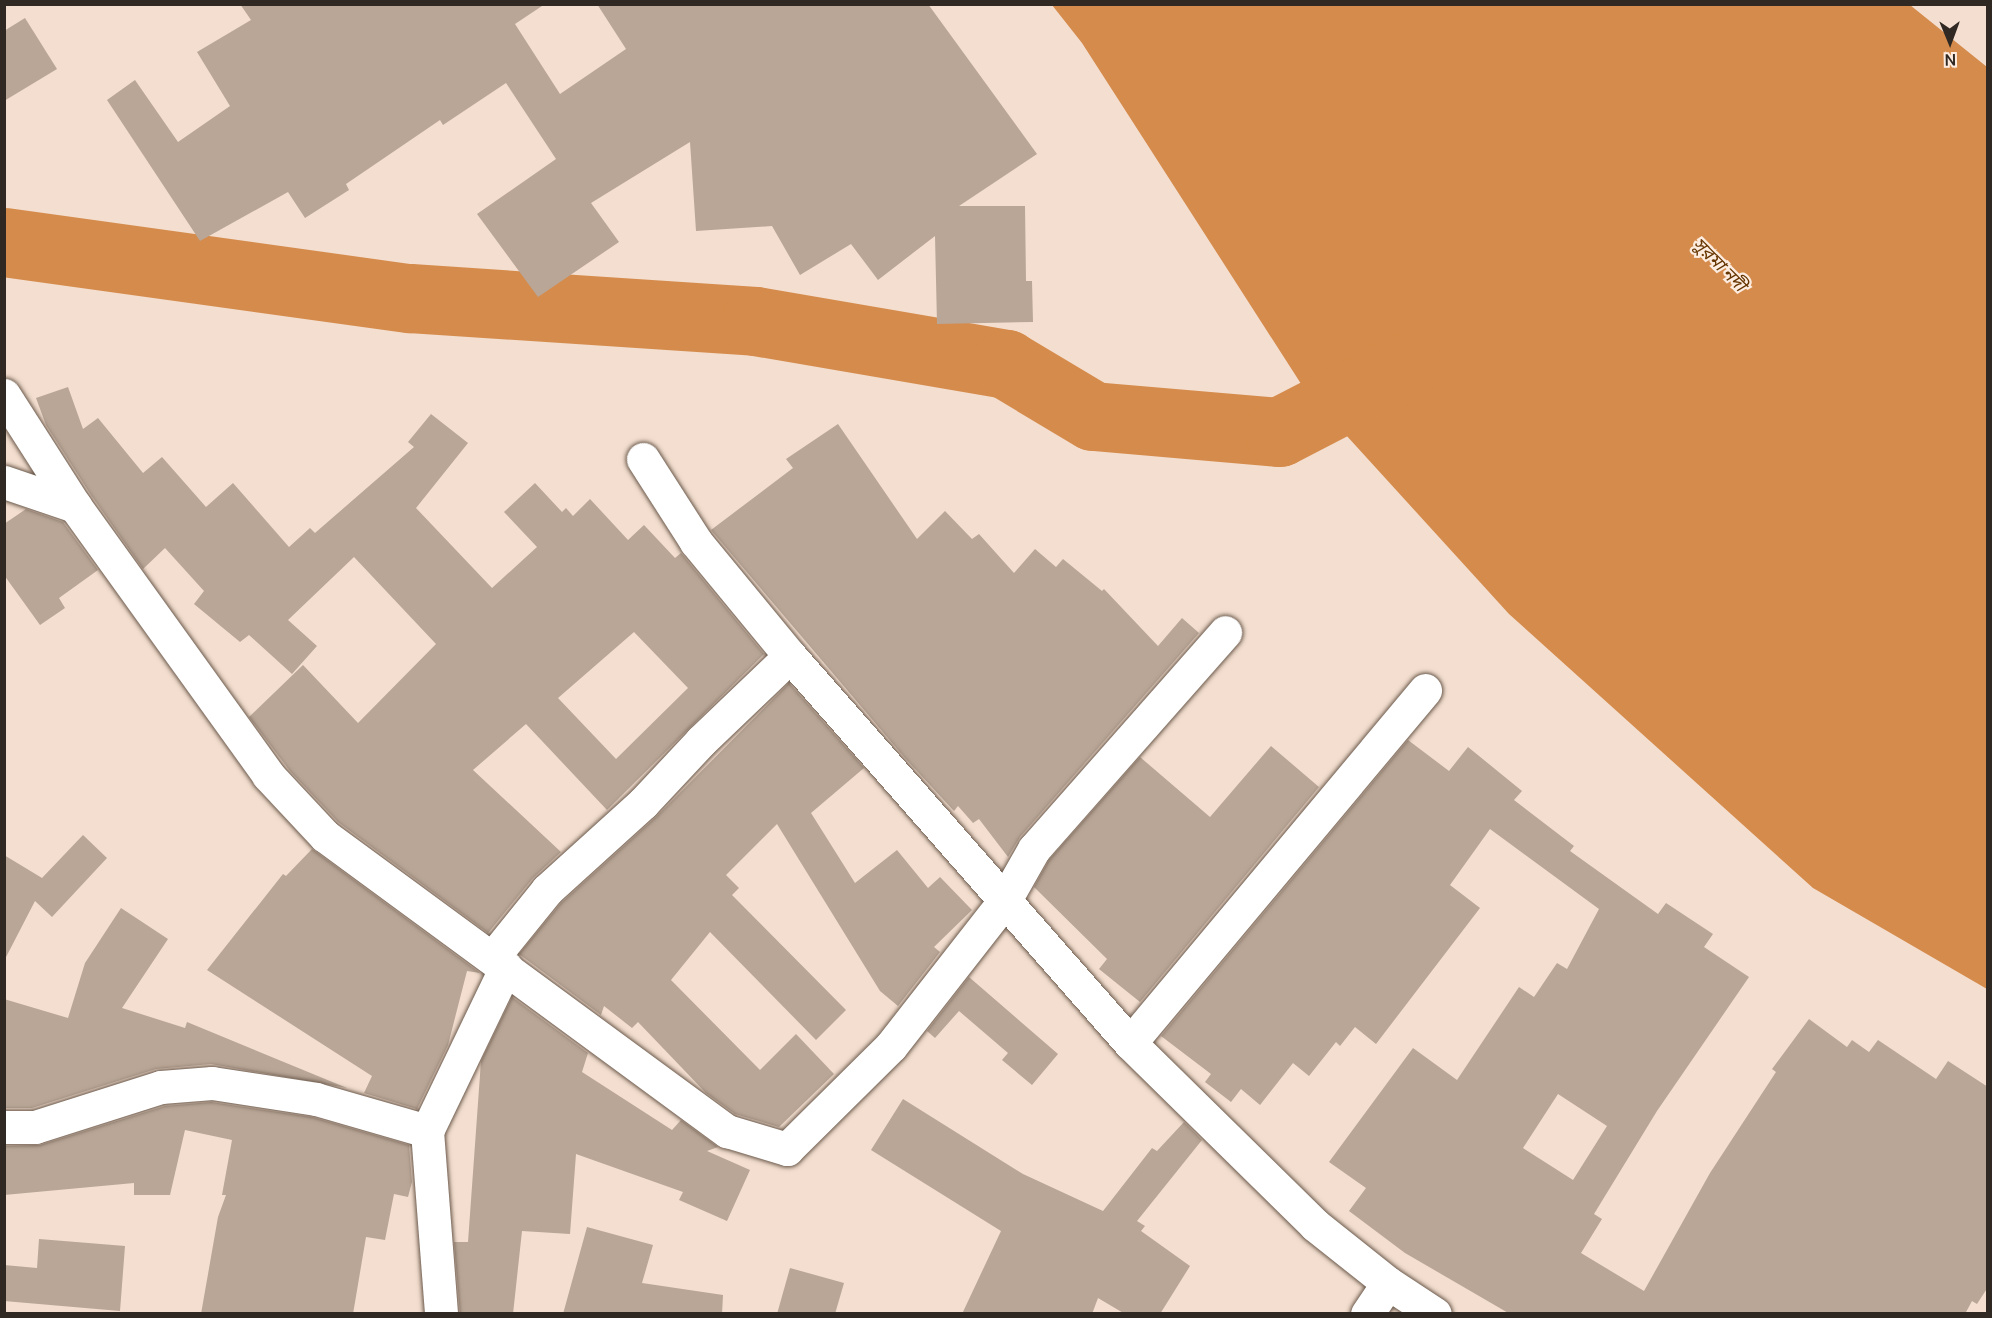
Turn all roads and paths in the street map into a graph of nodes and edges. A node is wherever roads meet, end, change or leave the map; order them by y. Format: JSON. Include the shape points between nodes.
{"nodes":[{"id":1,"x":7,"y":399,"type":"edge"},
{"id":2,"x":643,"y":459,"type":"dead end"},
{"id":3,"x":4,"y":482,"type":"edge"},
{"id":4,"x":75,"y":506,"type":"junction"},
{"id":5,"x":1225,"y":632,"type":"dead end"},
{"id":6,"x":790,"y":656,"type":"junction"},
{"id":7,"x":1425,"y":690,"type":"dead end"},
{"id":8,"x":1005,"y":900,"type":"junction"},
{"id":9,"x":500,"y":962,"type":"junction"},
{"id":10,"x":1130,"y":1043,"type":"junction"},
{"id":11,"x":4,"y":1127,"type":"edge"},
{"id":12,"x":427,"y":1131,"type":"junction"},
{"id":13,"x":1388,"y":1283,"type":"junction"},
{"id":14,"x":441,"y":1314,"type":"edge"},
{"id":15,"x":1367,"y":1314,"type":"edge"},
{"id":16,"x":1435,"y":1314,"type":"edge"}],
"edges":[{"from":1,"to":4,"type":"street"},
{"from":2,"to":6,"type":"street","via":[[696,542]]},
{"from":3,"to":4,"type":"street"},
{"from":4,"to":9,"type":"street","via":[[268,775],[325,836]]},
{"from":5,"to":8,"type":"street","via":[[1034,849]]},
{"from":6,"to":8,"type":"street"},
{"from":6,"to":9,"type":"street","via":[[700,741],[643,804],[547,890]]},
{"from":7,"to":10,"type":"street"},
{"from":8,"to":9,"type":"street","via":[[891,1046],[787,1149],[728,1131]]},
{"from":8,"to":10,"type":"street"},
{"from":9,"to":12,"type":"street"},
{"from":10,"to":13,"type":"street","via":[[1315,1225]]},
{"from":11,"to":12,"type":"street","via":[[35,1127],[161,1087],[212,1083],[316,1099]]},
{"from":12,"to":14,"type":"street"},
{"from":13,"to":15,"type":"street"},
{"from":13,"to":16,"type":"street"}]}
